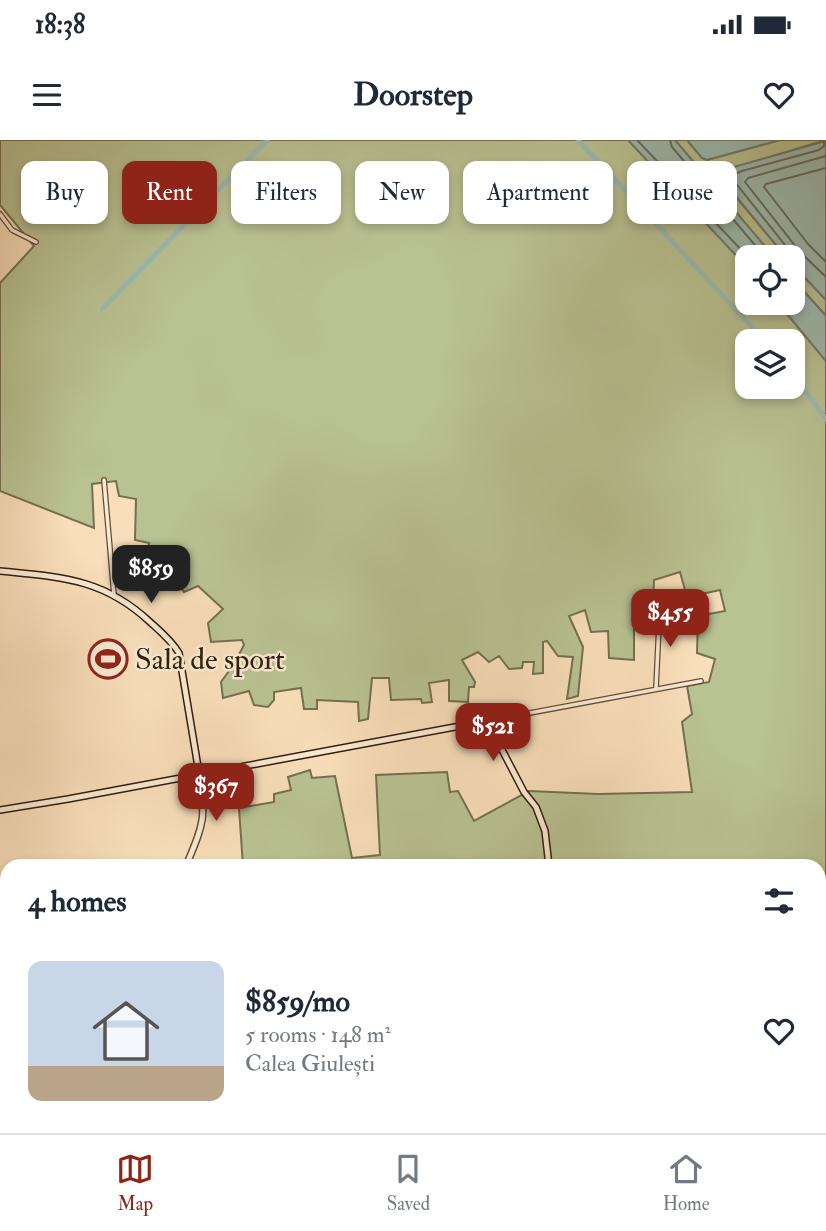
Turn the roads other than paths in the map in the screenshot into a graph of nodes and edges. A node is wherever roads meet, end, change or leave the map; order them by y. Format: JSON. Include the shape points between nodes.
{"nodes":[{"id":1,"x":0,"y":215,"type":"edge"},
{"id":2,"x":36,"y":242,"type":"dead end"},
{"id":3,"x":104,"y":480,"type":"dead end"},
{"id":4,"x":0,"y":571,"type":"edge"},
{"id":5,"x":114,"y":594,"type":"junction"},
{"id":6,"x":657,"y":611,"type":"dead end"},
{"id":7,"x":701,"y":681,"type":"dead end"},
{"id":8,"x":656,"y":688,"type":"junction"},
{"id":9,"x":486,"y":721,"type":"junction"},
{"id":10,"x":199,"y":773,"type":"junction"},
{"id":11,"x":0,"y":810,"type":"edge"},
{"id":12,"x":189,"y":859,"type":"edge"},
{"id":13,"x":548,"y":859,"type":"edge"}],
"edges":[{"from":1,"to":2,"type":"street","via":[[12,230]]},
{"from":3,"to":5,"type":"street"},
{"from":4,"to":5,"type":"main road","via":[[68,578]]},
{"from":5,"to":10,"type":"main road","via":[[138,611],[178,653]]},
{"from":6,"to":8,"type":"street"},
{"from":7,"to":8,"type":"street"},
{"from":8,"to":9,"type":"street"},
{"from":9,"to":10,"type":"main road"},
{"from":9,"to":13,"type":"main road","via":[[539,814]]},
{"from":10,"to":11,"type":"main road"},
{"from":10,"to":12,"type":"main road","via":[[203,822]]}]}
